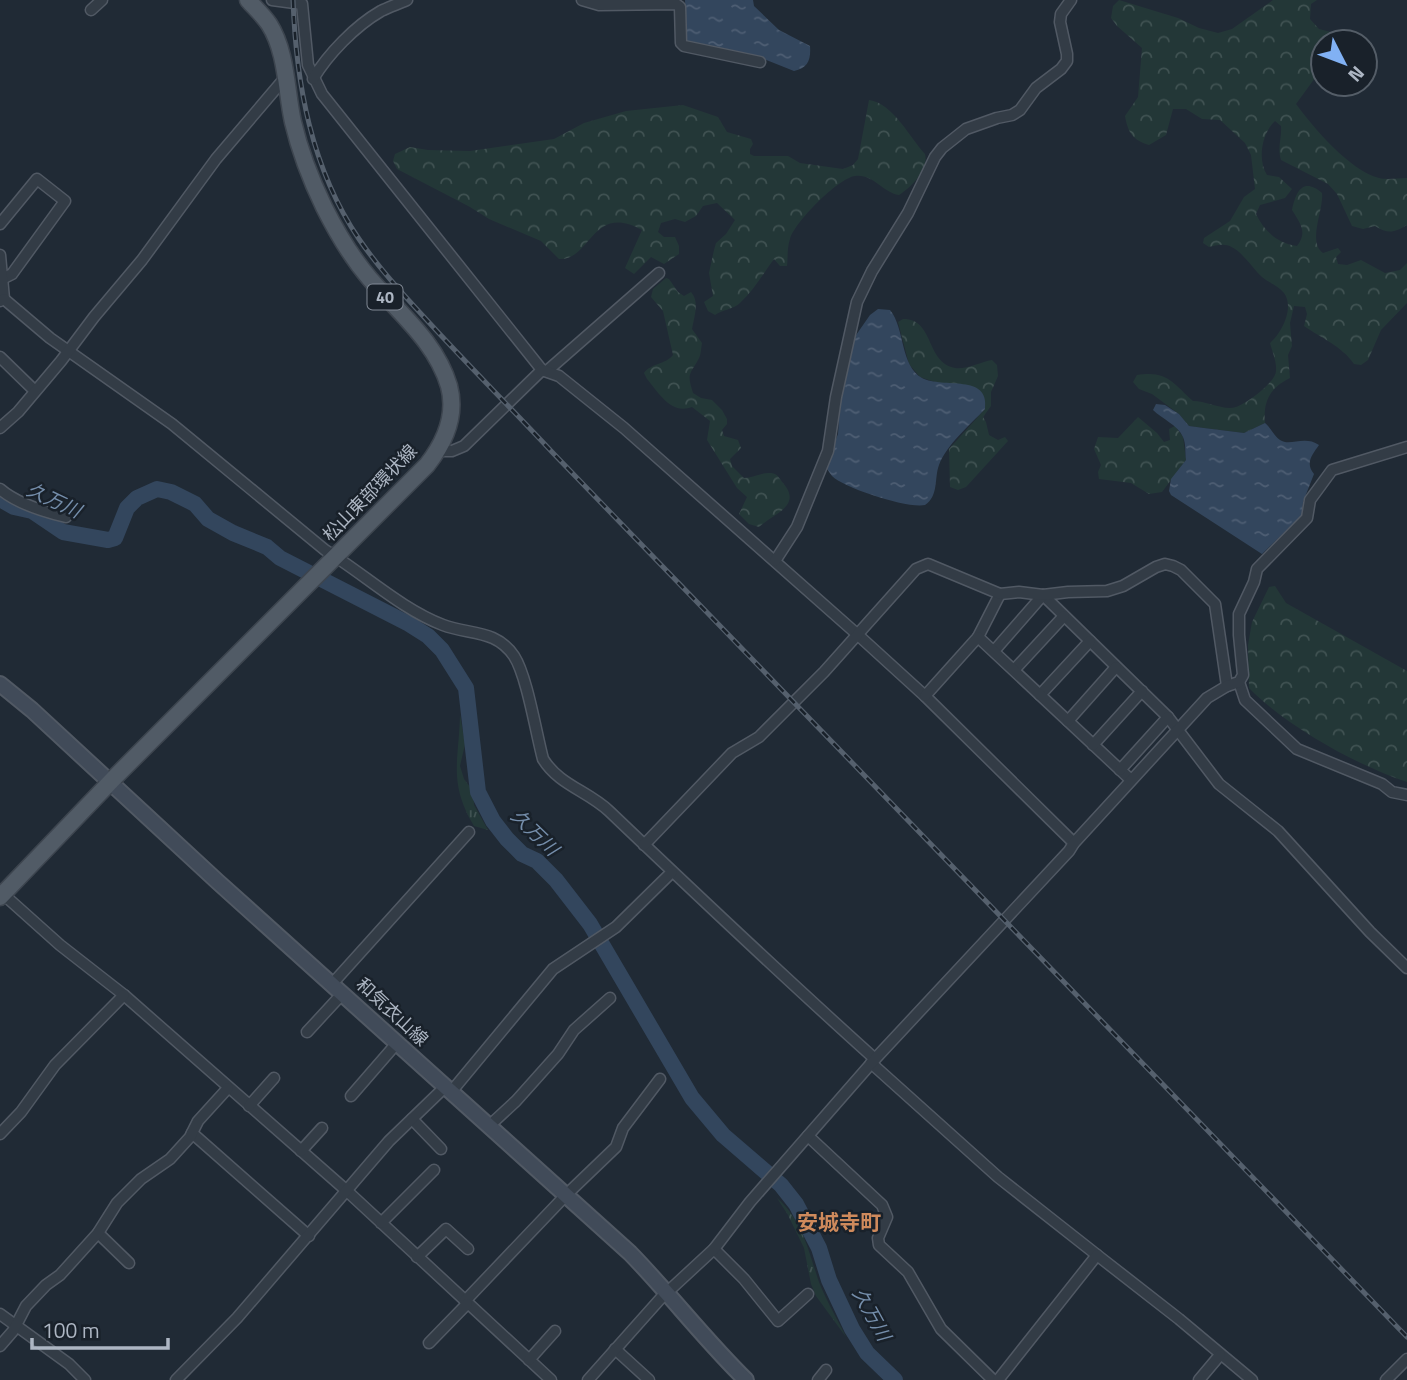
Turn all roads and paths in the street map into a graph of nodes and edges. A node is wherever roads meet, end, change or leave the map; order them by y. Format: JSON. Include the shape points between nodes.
{"nodes":[{"id":1,"x":102,"y":0,"type":"edge"},
{"id":2,"x":248,"y":0,"type":"edge"},
{"id":3,"x":272,"y":0,"type":"edge"},
{"id":4,"x":407,"y":0,"type":"edge"},
{"id":5,"x":582,"y":0,"type":"edge"},
{"id":6,"x":1071,"y":0,"type":"edge"},
{"id":7,"x":307,"y":2,"type":"edge"},
{"id":8,"x":91,"y":10,"type":"dead end"},
{"id":9,"x":760,"y":62,"type":"dead end"},
{"id":10,"x":285,"y":79,"type":"junction"},
{"id":11,"x":313,"y":79,"type":"junction"},
{"id":12,"x":0,"y":224,"type":"edge"},
{"id":13,"x":0,"y":256,"type":"edge"},
{"id":14,"x":659,"y":273,"type":"dead end"},
{"id":15,"x":2,"y":279,"type":"junction"},
{"id":16,"x":2,"y":300,"type":"edge"},
{"id":17,"x":68,"y":351,"type":"junction"},
{"id":18,"x":0,"y":357,"type":"edge"},
{"id":19,"x":545,"y":371,"type":"junction"},
{"id":20,"x":35,"y":391,"type":"junction"},
{"id":21,"x":0,"y":428,"type":"edge"},
{"id":22,"x":1407,"y":447,"type":"edge"},
{"id":23,"x":438,"y":451,"type":"junction"},
{"id":24,"x":0,"y":489,"type":"edge"},
{"id":25,"x":66,"y":517,"type":"dead end"},
{"id":26,"x":333,"y":559,"type":"junction"},
{"id":27,"x":775,"y":561,"type":"junction"},
{"id":28,"x":1000,"y":594,"type":"junction"},
{"id":29,"x":1043,"y":596,"type":"junction"},
{"id":30,"x":1064,"y":616,"type":"junction"},
{"id":31,"x":858,"y":635,"type":"junction"},
{"id":32,"x":978,"y":636,"type":"junction"},
{"id":33,"x":1090,"y":641,"type":"junction"},
{"id":34,"x":994,"y":651,"type":"junction"},
{"id":35,"x":1116,"y":667,"type":"junction"},
{"id":36,"x":1014,"y":670,"type":"junction"},
{"id":37,"x":1239,"y":682,"type":"junction"},
{"id":38,"x":0,"y":684,"type":"edge"},
{"id":39,"x":1227,"y":686,"type":"junction"},
{"id":40,"x":1142,"y":691,"type":"junction"},
{"id":41,"x":1041,"y":695,"type":"junction"},
{"id":42,"x":925,"y":696,"type":"junction"},
{"id":43,"x":1168,"y":717,"type":"junction"},
{"id":44,"x":1068,"y":721,"type":"junction"},
{"id":45,"x":1177,"y":728,"type":"junction"},
{"id":46,"x":1093,"y":745,"type":"junction"},
{"id":47,"x":1120,"y":770,"type":"junction"},
{"id":48,"x":1130,"y":780,"type":"junction"},
{"id":49,"x":110,"y":782,"type":"junction"},
{"id":50,"x":1407,"y":795,"type":"edge"},
{"id":51,"x":469,"y":832,"type":"dead end"},
{"id":52,"x":1074,"y":843,"type":"junction"},
{"id":53,"x":644,"y":845,"type":"junction"},
{"id":54,"x":673,"y":872,"type":"junction"},
{"id":55,"x":1,"y":896,"type":"edge"},
{"id":56,"x":1407,"y":968,"type":"edge"},
{"id":57,"x":337,"y":989,"type":"junction"},
{"id":58,"x":124,"y":995,"type":"junction"},
{"id":59,"x":610,"y":998,"type":"dead end"},
{"id":60,"x":307,"y":1032,"type":"dead end"},
{"id":61,"x":397,"y":1043,"type":"junction"},
{"id":62,"x":873,"y":1061,"type":"junction"},
{"id":63,"x":274,"y":1078,"type":"dead end"},
{"id":64,"x":660,"y":1079,"type":"dead end"},
{"id":65,"x":228,"y":1088,"type":"junction"},
{"id":66,"x":448,"y":1090,"type":"junction"},
{"id":67,"x":351,"y":1096,"type":"dead end"},
{"id":68,"x":248,"y":1106,"type":"junction"},
{"id":69,"x":412,"y":1119,"type":"junction"},
{"id":70,"x":488,"y":1126,"type":"junction"},
{"id":71,"x":322,"y":1128,"type":"dead end"},
{"id":72,"x":192,"y":1133,"type":"junction"},
{"id":73,"x":0,"y":1134,"type":"edge"},
{"id":74,"x":808,"y":1136,"type":"junction"},
{"id":75,"x":441,"y":1149,"type":"dead end"},
{"id":76,"x":301,"y":1152,"type":"junction"},
{"id":77,"x":434,"y":1170,"type":"dead end"},
{"id":78,"x":347,"y":1191,"type":"junction"},
{"id":79,"x":566,"y":1195,"type":"junction"},
{"id":80,"x":381,"y":1223,"type":"junction"},
{"id":81,"x":98,"y":1233,"type":"junction"},
{"id":82,"x":309,"y":1237,"type":"junction"},
{"id":83,"x":714,"y":1248,"type":"junction"},
{"id":84,"x":468,"y":1249,"type":"dead end"},
{"id":85,"x":1097,"y":1255,"type":"junction"},
{"id":86,"x":417,"y":1256,"type":"junction"},
{"id":87,"x":129,"y":1263,"type":"dead end"},
{"id":88,"x":668,"y":1293,"type":"junction"},
{"id":89,"x":808,"y":1294,"type":"dead end"},
{"id":90,"x":466,"y":1303,"type":"junction"},
{"id":91,"x":0,"y":1314,"type":"edge"},
{"id":92,"x":16,"y":1326,"type":"junction"},
{"id":93,"x":555,"y":1331,"type":"dead end"},
{"id":94,"x":429,"y":1343,"type":"dead end"},
{"id":95,"x":0,"y":1346,"type":"edge"},
{"id":96,"x":615,"y":1349,"type":"junction"},
{"id":97,"x":1220,"y":1355,"type":"junction"},
{"id":98,"x":1407,"y":1359,"type":"edge"},
{"id":99,"x":529,"y":1360,"type":"junction"},
{"id":100,"x":826,"y":1370,"type":"dead end"},
{"id":101,"x":79,"y":1378,"type":"edge"},
{"id":102,"x":1002,"y":1378,"type":"edge"},
{"id":103,"x":592,"y":1379,"type":"edge"},
{"id":104,"x":176,"y":1380,"type":"edge"},
{"id":105,"x":551,"y":1380,"type":"edge"},
{"id":106,"x":649,"y":1380,"type":"edge"},
{"id":107,"x":746,"y":1380,"type":"edge"},
{"id":108,"x":818,"y":1380,"type":"edge"},
{"id":109,"x":1199,"y":1380,"type":"edge"},
{"id":110,"x":1252,"y":1380,"type":"edge"},
{"id":111,"x":1386,"y":1380,"type":"edge"}],
"edges":[{"from":1,"to":8,"type":"street"},
{"from":2,"to":10,"type":"main road","name":"松山東部環状線","number":"40","via":[[273,32]]},
{"from":3,"to":7,"type":"street"},
{"from":4,"to":11,"type":"street","via":[[368,20]]},
{"from":5,"to":9,"type":"street","via":[[599,5],[676,4],[680,6],[684,46]]},
{"from":6,"to":27,"type":"street","via":[[1060,14],[1067,61],[1036,88],[1020,110],[966,129],[942,148],[872,271],[857,302],[828,451],[797,527]]},
{"from":7,"to":11,"type":"street","via":[[308,65]]},
{"from":10,"to":17,"type":"street","via":[[216,159]]},
{"from":10,"to":23,"type":"main road","name":"松山東部環状線","number":"40","via":[[301,153],[326,210],[369,278],[423,336],[446,377],[451,420]]},
{"from":11,"to":19,"type":"street"},
{"from":12,"to":15,"type":"street","via":[[37,179],[65,201],[12,274]]},
{"from":13,"to":15,"type":"street"},
{"from":14,"to":19,"type":"street"},
{"from":15,"to":16,"type":"street"},
{"from":16,"to":17,"type":"street"},
{"from":17,"to":20,"type":"street"},
{"from":17,"to":26,"type":"street","via":[[172,424]]},
{"from":18,"to":20,"type":"street"},
{"from":19,"to":23,"type":"street","via":[[464,446]]},
{"from":19,"to":27,"type":"street","via":[[559,376],[624,428]]},
{"from":20,"to":21,"type":"street"},
{"from":22,"to":37,"type":"street","via":[[1327,474],[1310,500],[1307,518],[1256,569],[1239,614],[1243,675]]},
{"from":23,"to":26,"type":"main road","name":"松山東部環状線","number":"40"},
{"from":24,"to":25,"type":"street","via":[[44,512]]},
{"from":26,"to":49,"type":"main road","name":"松山東部環状線","number":"40"},
{"from":26,"to":53,"type":"street","via":[[434,621],[501,642],[518,663],[549,768],[599,802]]},
{"from":27,"to":31,"type":"street"},
{"from":28,"to":29,"type":"street"},
{"from":28,"to":31,"type":"street","via":[[923,565]]},
{"from":28,"to":32,"type":"street"},
{"from":29,"to":30,"type":"street"},
{"from":29,"to":34,"type":"street"},
{"from":29,"to":39,"type":"street","via":[[1107,591],[1165,564],[1181,569],[1214,604]]},
{"from":30,"to":33,"type":"street"},
{"from":30,"to":36,"type":"street"},
{"from":31,"to":42,"type":"street"},
{"from":31,"to":53,"type":"street","via":[[759,737],[732,753]]},
{"from":32,"to":34,"type":"street"},
{"from":32,"to":42,"type":"street"},
{"from":33,"to":35,"type":"street"},
{"from":33,"to":41,"type":"street"},
{"from":34,"to":36,"type":"street"},
{"from":35,"to":40,"type":"street"},
{"from":35,"to":44,"type":"street"},
{"from":36,"to":41,"type":"street"},
{"from":37,"to":39,"type":"street"},
{"from":37,"to":50,"type":"street","via":[[1245,700],[1297,749]]},
{"from":38,"to":49,"type":"main road","name":"和気衣山線"},
{"from":39,"to":45,"type":"street","via":[[1207,698]]},
{"from":40,"to":43,"type":"street"},
{"from":40,"to":46,"type":"street"},
{"from":41,"to":44,"type":"street"},
{"from":42,"to":52,"type":"street"},
{"from":43,"to":45,"type":"street"},
{"from":43,"to":47,"type":"street"},
{"from":44,"to":46,"type":"street"},
{"from":45,"to":48,"type":"street"},
{"from":45,"to":56,"type":"street","via":[[1219,784],[1278,831]]},
{"from":46,"to":47,"type":"street"},
{"from":47,"to":48,"type":"street"},
{"from":48,"to":52,"type":"street"},
{"from":49,"to":55,"type":"main road","name":"松山東部環状線","number":"40"},
{"from":49,"to":57,"type":"main road","name":"和気衣山線"},
{"from":51,"to":57,"type":"street"},
{"from":52,"to":62,"type":"street"},
{"from":53,"to":54,"type":"street"},
{"from":54,"to":62,"type":"street"},
{"from":54,"to":66,"type":"street","via":[[606,934],[553,969],[499,1037]]},
{"from":55,"to":58,"type":"street"},
{"from":57,"to":60,"type":"street"},
{"from":57,"to":61,"type":"main road","name":"和気衣山線"},
{"from":58,"to":65,"type":"street"},
{"from":58,"to":73,"type":"street","via":[[55,1065]]},
{"from":59,"to":70,"type":"street","via":[[574,1030],[516,1101]]},
{"from":61,"to":66,"type":"main road","name":"和気衣山線"},
{"from":61,"to":67,"type":"street"},
{"from":62,"to":74,"type":"street"},
{"from":62,"to":85,"type":"street","via":[[998,1177]]},
{"from":63,"to":68,"type":"street"},
{"from":64,"to":79,"type":"street","via":[[623,1128],[616,1147]]},
{"from":65,"to":68,"type":"street"},
{"from":65,"to":72,"type":"street"},
{"from":66,"to":69,"type":"street"},
{"from":66,"to":70,"type":"main road","name":"和気衣山線"},
{"from":68,"to":76,"type":"street"},
{"from":69,"to":75,"type":"street"},
{"from":69,"to":78,"type":"street"},
{"from":70,"to":79,"type":"main road","name":"和気衣山線"},
{"from":71,"to":76,"type":"street"},
{"from":72,"to":81,"type":"street","via":[[170,1159],[117,1203]]},
{"from":72,"to":82,"type":"street"},
{"from":74,"to":83,"type":"street"},
{"from":74,"to":102,"type":"street","via":[[882,1205],[887,1217],[879,1245],[908,1272],[941,1329]]},
{"from":76,"to":78,"type":"street"},
{"from":77,"to":80,"type":"street"},
{"from":78,"to":80,"type":"street"},
{"from":78,"to":82,"type":"street"},
{"from":79,"to":88,"type":"main road","name":"和気衣山線"},
{"from":79,"to":90,"type":"street"},
{"from":80,"to":86,"type":"street"},
{"from":81,"to":87,"type":"street"},
{"from":81,"to":92,"type":"street","via":[[26,1306]]},
{"from":82,"to":104,"type":"street"},
{"from":83,"to":88,"type":"street"},
{"from":83,"to":89,"type":"street","via":[[778,1321]]},
{"from":84,"to":86,"type":"street","via":[[446,1229]]},
{"from":85,"to":97,"type":"street"},
{"from":85,"to":102,"type":"street"},
{"from":86,"to":90,"type":"street"},
{"from":88,"to":96,"type":"street"},
{"from":88,"to":107,"type":"main road","name":"和気衣山線"},
{"from":90,"to":94,"type":"street"},
{"from":90,"to":99,"type":"street"},
{"from":91,"to":92,"type":"street"},
{"from":92,"to":95,"type":"street"},
{"from":92,"to":101,"type":"street"},
{"from":93,"to":99,"type":"street"},
{"from":96,"to":103,"type":"street"},
{"from":96,"to":106,"type":"street"},
{"from":97,"to":109,"type":"street"},
{"from":97,"to":110,"type":"street"},
{"from":98,"to":111,"type":"street"},
{"from":99,"to":105,"type":"street"},
{"from":100,"to":108,"type":"street"}]}
